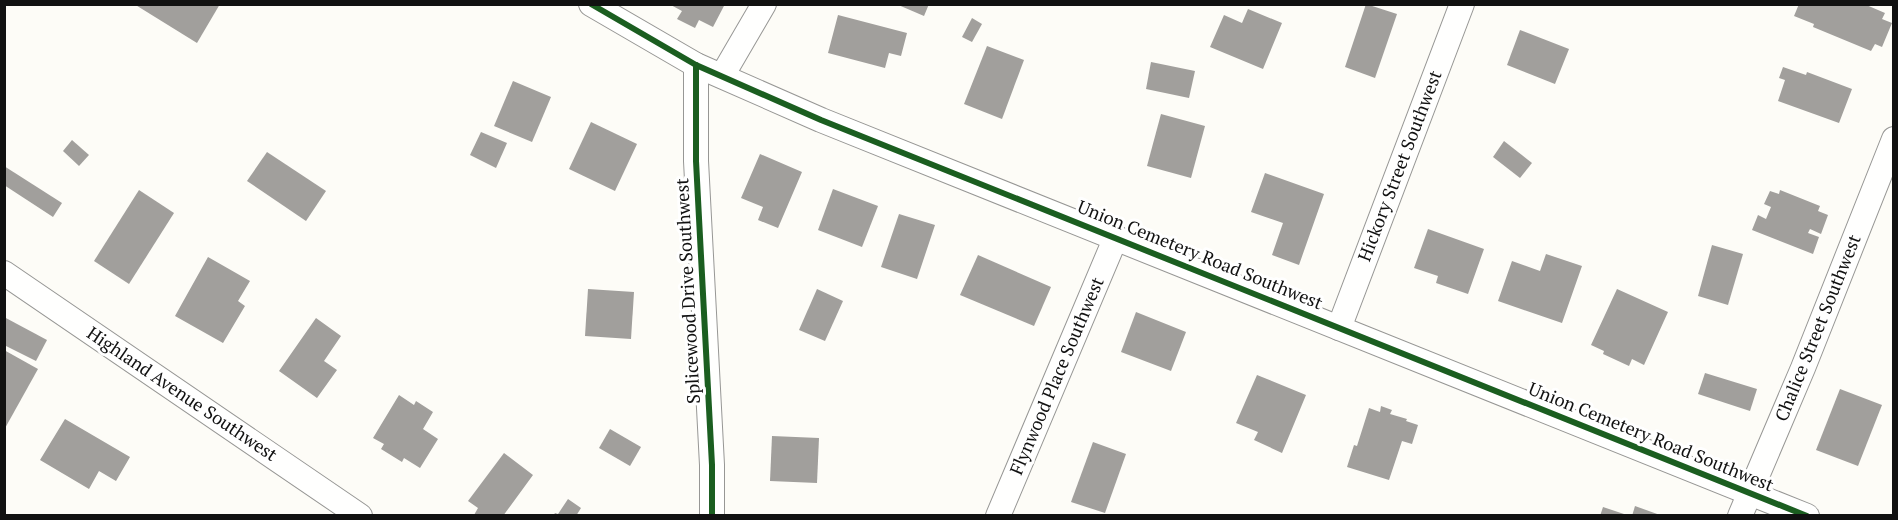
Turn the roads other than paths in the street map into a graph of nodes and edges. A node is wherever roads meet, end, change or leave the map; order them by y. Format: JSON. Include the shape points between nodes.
{"nodes":[{"id":1,"x":591,"y":4,"type":"edge"},
{"id":2,"x":764,"y":4,"type":"edge"},
{"id":3,"x":1462,"y":4,"type":"edge"},
{"id":4,"x":696,"y":65,"type":"junction"},
{"id":5,"x":722,"y":76,"type":"junction"},
{"id":6,"x":1893,"y":139,"type":"edge"},
{"id":7,"x":1116,"y":237,"type":"junction"},
{"id":8,"x":4,"y":273,"type":"edge"},
{"id":9,"x":1339,"y":328,"type":"junction"},
{"id":10,"x":1750,"y":492,"type":"junction"},
{"id":11,"x":360,"y":516,"type":"edge"},
{"id":12,"x":712,"y":516,"type":"edge"},
{"id":13,"x":999,"y":516,"type":"edge"},
{"id":14,"x":1740,"y":516,"type":"edge"},
{"id":15,"x":1807,"y":516,"type":"edge"}],
"edges":[{"from":1,"to":4,"type":"street","name":"Union Cemetery Road Southwest"},
{"from":2,"to":5,"type":"street"},
{"from":3,"to":9,"type":"street","name":"Hickory Street Southwest"},
{"from":4,"to":5,"type":"street","name":"Union Cemetery Road Southwest"},
{"from":4,"to":12,"type":"street","name":"Splicewood Drive Southwest","via":[[696,161]]},
{"from":5,"to":7,"type":"street","name":"Union Cemetery Road Southwest","via":[[821,120]]},
{"from":6,"to":10,"type":"street","name":"Chalice Street Southwest"},
{"from":7,"to":9,"type":"street","name":"Union Cemetery Road Southwest"},
{"from":7,"to":13,"type":"street","name":"Flynwood Place Southwest"},
{"from":8,"to":11,"type":"street","name":"Highland Avenue Southwest"},
{"from":9,"to":10,"type":"street","name":"Union Cemetery Road Southwest"},
{"from":10,"to":14,"type":"street","name":"Chalice Street Southwest"},
{"from":10,"to":15,"type":"street","name":"Union Cemetery Road Southwest"}]}
